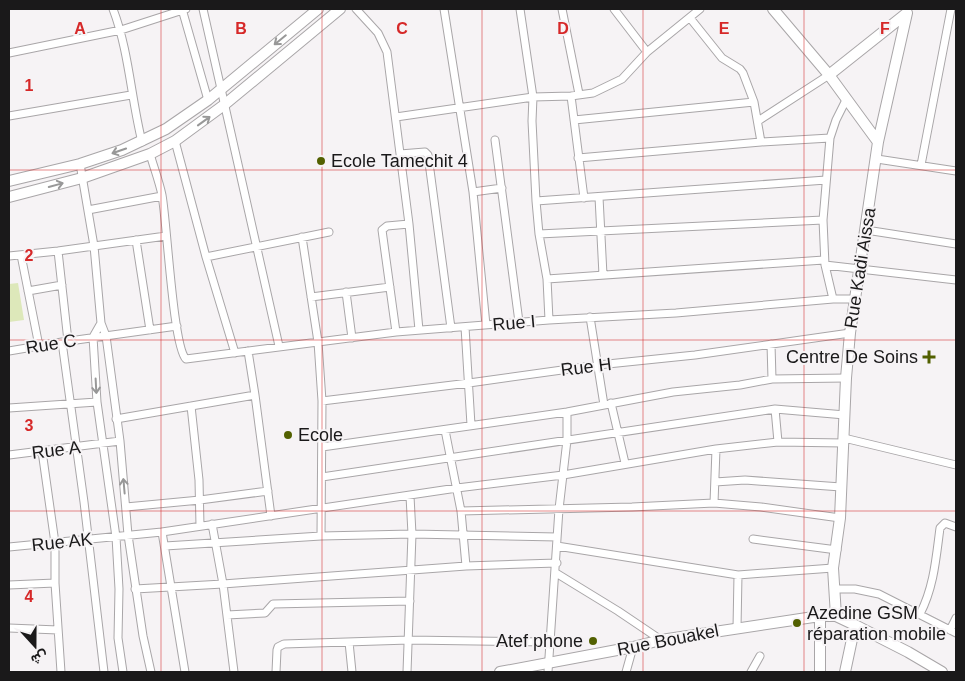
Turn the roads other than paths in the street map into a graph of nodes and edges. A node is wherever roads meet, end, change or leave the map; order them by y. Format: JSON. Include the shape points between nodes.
{"nodes":[{"id":1,"x":113,"y":9,"type":"edge"},
{"id":2,"x":183,"y":9,"type":"edge"},
{"id":3,"x":203,"y":9,"type":"edge"},
{"id":4,"x":318,"y":9,"type":"edge"},
{"id":5,"x":340,"y":9,"type":"edge"},
{"id":6,"x":356,"y":9,"type":"edge"},
{"id":7,"x":444,"y":9,"type":"edge"},
{"id":8,"x":520,"y":9,"type":"edge"},
{"id":9,"x":562,"y":9,"type":"edge"},
{"id":10,"x":614,"y":9,"type":"edge"},
{"id":11,"x":700,"y":9,"type":"edge"},
{"id":12,"x":774,"y":9,"type":"edge"},
{"id":13,"x":951,"y":9,"type":"edge"},
{"id":14,"x":909,"y":11,"type":"edge"},
{"id":15,"x":690,"y":18,"type":"junction"},
{"id":16,"x":121,"y":30,"type":"junction"},
{"id":17,"x":647,"y":52,"type":"junction"},
{"id":18,"x":9,"y":53,"type":"edge"},
{"id":19,"x":830,"y":75,"type":"junction"},
{"id":20,"x":221,"y":89,"type":"junction"},
{"id":21,"x":579,"y":94,"type":"junction"},
{"id":22,"x":131,"y":95,"type":"junction"},
{"id":23,"x":570,"y":96,"type":"junction"},
{"id":24,"x":533,"y":97,"type":"junction"},
{"id":25,"x":208,"y":100,"type":"junction"},
{"id":26,"x":846,"y":100,"type":"junction"},
{"id":27,"x":754,"y":102,"type":"junction"},
{"id":28,"x":224,"y":105,"type":"junction"},
{"id":29,"x":460,"y":108,"type":"junction"},
{"id":30,"x":9,"y":116,"type":"edge"},
{"id":31,"x":396,"y":117,"type":"junction"},
{"id":32,"x":574,"y":120,"type":"junction"},
{"id":33,"x":758,"y":121,"type":"junction"},
{"id":34,"x":830,"y":138,"type":"junction"},
{"id":35,"x":495,"y":140,"type":"dead end"},
{"id":36,"x":175,"y":141,"type":"junction"},
{"id":37,"x":142,"y":142,"type":"junction"},
{"id":38,"x":761,"y":142,"type":"junction"},
{"id":39,"x":878,"y":142,"type":"junction"},
{"id":40,"x":150,"y":154,"type":"junction"},
{"id":41,"x":400,"y":154,"type":"junction"},
{"id":42,"x":578,"y":158,"type":"junction"},
{"id":43,"x":877,"y":159,"type":"junction"},
{"id":44,"x":80,"y":164,"type":"junction"},
{"id":45,"x":921,"y":165,"type":"junction"},
{"id":46,"x":956,"y":170,"type":"edge"},
{"id":47,"x":82,"y":178,"type":"junction"},
{"id":48,"x":826,"y":180,"type":"junction"},
{"id":49,"x":9,"y":181,"type":"edge"},
{"id":50,"x":502,"y":188,"type":"junction"},
{"id":51,"x":474,"y":192,"type":"junction"},
{"id":52,"x":162,"y":196,"type":"junction"},
{"id":53,"x":9,"y":197,"type":"edge"},
{"id":54,"x":598,"y":197,"type":"junction"},
{"id":55,"x":584,"y":198,"type":"junction"},
{"id":56,"x":536,"y":201,"type":"junction"},
{"id":57,"x":88,"y":210,"type":"junction"},
{"id":58,"x":823,"y":220,"type":"junction"},
{"id":59,"x":409,"y":224,"type":"junction"},
{"id":60,"x":866,"y":230,"type":"junction"},
{"id":61,"x":601,"y":231,"type":"junction"},
{"id":62,"x":329,"y":232,"type":"dead end"},
{"id":63,"x":539,"y":234,"type":"junction"},
{"id":64,"x":166,"y":236,"type":"junction"},
{"id":65,"x":302,"y":237,"type":"junction"},
{"id":66,"x":136,"y":240,"type":"junction"},
{"id":67,"x":956,"y":244,"type":"edge"},
{"id":68,"x":94,"y":246,"type":"junction"},
{"id":69,"x":256,"y":247,"type":"junction"},
{"id":70,"x":58,"y":251,"type":"junction"},
{"id":71,"x":21,"y":255,"type":"junction"},
{"id":72,"x":9,"y":256,"type":"edge"},
{"id":73,"x":206,"y":258,"type":"junction"},
{"id":74,"x":825,"y":262,"type":"junction"},
{"id":75,"x":860,"y":270,"type":"junction"},
{"id":76,"x":603,"y":275,"type":"junction"},
{"id":77,"x":546,"y":279,"type":"junction"},
{"id":78,"x":956,"y":279,"type":"edge"},
{"id":79,"x":62,"y":285,"type":"junction"},
{"id":80,"x":390,"y":287,"type":"junction"},
{"id":81,"x":28,"y":290,"type":"junction"},
{"id":82,"x":346,"y":292,"type":"junction"},
{"id":83,"x":311,"y":297,"type":"junction"},
{"id":84,"x":833,"y":299,"type":"junction"},
{"id":85,"x":856,"y":299,"type":"junction"},
{"id":86,"x":590,"y":317,"type":"junction"},
{"id":87,"x":549,"y":320,"type":"junction"},
{"id":88,"x":519,"y":322,"type":"junction"},
{"id":89,"x":101,"y":323,"type":"junction"},
{"id":90,"x":486,"y":325,"type":"junction"},
{"id":91,"x":177,"y":326,"type":"junction"},
{"id":92,"x":465,"y":327,"type":"junction"},
{"id":93,"x":451,"y":328,"type":"junction"},
{"id":94,"x":150,"y":330,"type":"junction"},
{"id":95,"x":420,"y":330,"type":"junction"},
{"id":96,"x":396,"y":332,"type":"junction"},
{"id":97,"x":850,"y":333,"type":"junction"},
{"id":98,"x":106,"y":336,"type":"junction"},
{"id":99,"x":93,"y":337,"type":"junction"},
{"id":100,"x":352,"y":338,"type":"junction"},
{"id":101,"x":65,"y":341,"type":"junction"},
{"id":102,"x":318,"y":342,"type":"junction"},
{"id":103,"x":771,"y":344,"type":"junction"},
{"id":104,"x":40,"y":346,"type":"junction"},
{"id":105,"x":278,"y":346,"type":"junction"},
{"id":106,"x":9,"y":351,"type":"edge"},
{"id":107,"x":248,"y":351,"type":"junction"},
{"id":108,"x":235,"y":353,"type":"junction"},
{"id":109,"x":598,"y":365,"type":"junction"},
{"id":110,"x":772,"y":378,"type":"junction"},
{"id":111,"x":846,"y":378,"type":"junction"},
{"id":112,"x":469,"y":383,"type":"junction"},
{"id":113,"x":255,"y":395,"type":"junction"},
{"id":114,"x":322,"y":401,"type":"junction"},
{"id":115,"x":96,"y":402,"type":"junction"},
{"id":116,"x":71,"y":404,"type":"junction"},
{"id":117,"x":608,"y":404,"type":"junction"},
{"id":118,"x":191,"y":406,"type":"junction"},
{"id":119,"x":9,"y":408,"type":"edge"},
{"id":120,"x":775,"y":409,"type":"junction"},
{"id":121,"x":567,"y":412,"type":"junction"},
{"id":122,"x":845,"y":414,"type":"junction"},
{"id":123,"x":116,"y":419,"type":"junction"},
{"id":124,"x":471,"y":425,"type":"junction"},
{"id":125,"x":445,"y":430,"type":"junction"},
{"id":126,"x":617,"y":433,"type":"junction"},
{"id":127,"x":567,"y":440,"type":"junction"},
{"id":128,"x":120,"y":441,"type":"junction"},
{"id":129,"x":844,"y":441,"type":"junction"},
{"id":130,"x":778,"y":442,"type":"junction"},
{"id":131,"x":103,"y":443,"type":"junction"},
{"id":132,"x":77,"y":447,"type":"junction"},
{"id":133,"x":322,"y":447,"type":"junction"},
{"id":134,"x":716,"y":449,"type":"junction"},
{"id":135,"x":42,"y":451,"type":"junction"},
{"id":136,"x":9,"y":455,"type":"edge"},
{"id":137,"x":451,"y":459,"type":"junction"},
{"id":138,"x":626,"y":463,"type":"junction"},
{"id":139,"x":956,"y":465,"type":"edge"},
{"id":140,"x":563,"y":475,"type":"junction"},
{"id":141,"x":322,"y":477,"type":"junction"},
{"id":142,"x":715,"y":482,"type":"junction"},
{"id":143,"x":842,"y":487,"type":"junction"},
{"id":144,"x":457,"y":488,"type":"junction"},
{"id":145,"x":268,"y":491,"type":"junction"},
{"id":146,"x":410,"y":496,"type":"junction"},
{"id":147,"x":200,"y":500,"type":"junction"},
{"id":148,"x":714,"y":503,"type":"junction"},
{"id":149,"x":126,"y":507,"type":"junction"},
{"id":150,"x":322,"y":509,"type":"junction"},
{"id":151,"x":559,"y":509,"type":"junction"},
{"id":152,"x":461,"y":511,"type":"junction"},
{"id":153,"x":271,"y":516,"type":"junction"},
{"id":154,"x":840,"y":518,"type":"junction"},
{"id":155,"x":212,"y":524,"type":"junction"},
{"id":156,"x":200,"y":526,"type":"junction"},
{"id":157,"x":955,"y":526,"type":"edge"},
{"id":158,"x":162,"y":532,"type":"junction"},
{"id":159,"x":412,"y":534,"type":"junction"},
{"id":160,"x":128,"y":535,"type":"junction"},
{"id":161,"x":321,"y":536,"type":"junction"},
{"id":162,"x":464,"y":536,"type":"junction"},
{"id":163,"x":116,"y":537,"type":"junction"},
{"id":164,"x":557,"y":537,"type":"junction"},
{"id":165,"x":89,"y":539,"type":"junction"},
{"id":166,"x":753,"y":539,"type":"dead end"},
{"id":167,"x":55,"y":543,"type":"junction"},
{"id":168,"x":216,"y":543,"type":"junction"},
{"id":169,"x":164,"y":546,"type":"junction"},
{"id":170,"x":557,"y":546,"type":"junction"},
{"id":171,"x":9,"y":547,"type":"edge"},
{"id":172,"x":837,"y":550,"type":"junction"},
{"id":173,"x":557,"y":564,"type":"junction"},
{"id":174,"x":466,"y":566,"type":"junction"},
{"id":175,"x":833,"y":568,"type":"junction"},
{"id":176,"x":411,"y":570,"type":"junction"},
{"id":177,"x":556,"y":573,"type":"junction"},
{"id":178,"x":738,"y":575,"type":"junction"},
{"id":179,"x":55,"y":582,"type":"junction"},
{"id":180,"x":223,"y":584,"type":"junction"},
{"id":181,"x":9,"y":585,"type":"edge"},
{"id":182,"x":171,"y":586,"type":"junction"},
{"id":183,"x":135,"y":589,"type":"junction"},
{"id":184,"x":834,"y":589,"type":"junction"},
{"id":185,"x":410,"y":601,"type":"junction"},
{"id":186,"x":920,"y":614,"type":"junction"},
{"id":187,"x":227,"y":615,"type":"junction"},
{"id":188,"x":820,"y":616,"type":"junction"},
{"id":189,"x":836,"y":616,"type":"junction"},
{"id":190,"x":956,"y":618,"type":"edge"},
{"id":191,"x":855,"y":625,"type":"junction"},
{"id":192,"x":9,"y":628,"type":"edge"},
{"id":193,"x":737,"y":628,"type":"junction"},
{"id":194,"x":58,"y":630,"type":"junction"},
{"id":195,"x":953,"y":632,"type":"edge"},
{"id":196,"x":409,"y":640,"type":"junction"},
{"id":197,"x":661,"y":640,"type":"junction"},
{"id":198,"x":349,"y":642,"type":"junction"},
{"id":199,"x":550,"y":642,"type":"junction"},
{"id":200,"x":633,"y":647,"type":"junction"},
{"id":201,"x":760,"y":656,"type":"dead end"},
{"id":202,"x":549,"y":667,"type":"edge"},
{"id":203,"x":62,"y":672,"type":"edge"},
{"id":204,"x":104,"y":672,"type":"edge"},
{"id":205,"x":123,"y":672,"type":"edge"},
{"id":206,"x":150,"y":672,"type":"edge"},
{"id":207,"x":185,"y":672,"type":"edge"},
{"id":208,"x":234,"y":672,"type":"edge"},
{"id":209,"x":276,"y":672,"type":"edge"},
{"id":210,"x":352,"y":672,"type":"edge"},
{"id":211,"x":407,"y":672,"type":"edge"},
{"id":212,"x":500,"y":672,"type":"edge"},
{"id":213,"x":626,"y":672,"type":"edge"},
{"id":214,"x":751,"y":672,"type":"edge"},
{"id":215,"x":820,"y":672,"type":"edge"},
{"id":216,"x":845,"y":672,"type":"edge"},
{"id":217,"x":942,"y":672,"type":"edge"}],
"edges":[{"from":1,"to":16,"type":"street"},
{"from":2,"to":16,"type":"street"},
{"from":2,"to":25,"type":"street"},
{"from":3,"to":20,"type":"street"},
{"from":4,"to":20,"type":"main road","one_way":true},
{"from":5,"to":28,"type":"main road"},
{"from":6,"to":31,"type":"street","via":[[378,33],[388,52]]},
{"from":7,"to":29,"type":"street"},
{"from":8,"to":24,"type":"street"},
{"from":9,"to":21,"type":"street"},
{"from":10,"to":17,"type":"street"},
{"from":11,"to":15,"type":"street"},
{"from":12,"to":19,"type":"main road"},
{"from":13,"to":45,"type":"street"},
{"from":14,"to":19,"type":"main road"},
{"from":14,"to":39,"type":"main road","name":"Rue Kadi Aissa"},
{"from":15,"to":17,"type":"street"},
{"from":15,"to":27,"type":"street","via":[[722,58],[740,69]]},
{"from":16,"to":18,"type":"street"},
{"from":16,"to":22,"type":"street"},
{"from":17,"to":21,"type":"street","via":[[622,79],[593,93]]},
{"from":19,"to":26,"type":"main road"},
{"from":19,"to":33,"type":"street"},
{"from":20,"to":25,"type":"main road"},
{"from":20,"to":28,"type":"street"},
{"from":21,"to":23,"type":"street"},
{"from":22,"to":30,"type":"street"},
{"from":22,"to":37,"type":"street"},
{"from":23,"to":24,"type":"street"},
{"from":23,"to":32,"type":"street"},
{"from":24,"to":29,"type":"street"},
{"from":24,"to":56,"type":"street"},
{"from":25,"to":37,"type":"main road","via":[[172,126]]},
{"from":26,"to":34,"type":"street"},
{"from":26,"to":39,"type":"main road"},
{"from":27,"to":32,"type":"street"},
{"from":27,"to":33,"type":"street"},
{"from":36,"to":28,"type":"main road","one_way":true},
{"from":28,"to":69,"type":"street"},
{"from":29,"to":31,"type":"street"},
{"from":29,"to":51,"type":"street"},
{"from":31,"to":41,"type":"street"},
{"from":32,"to":42,"type":"street"},
{"from":33,"to":38,"type":"street"},
{"from":34,"to":38,"type":"street"},
{"from":34,"to":48,"type":"street"},
{"from":35,"to":50,"type":"street"},
{"from":36,"to":40,"type":"main road"},
{"from":36,"to":73,"type":"street"},
{"from":37,"to":44,"type":"main road","one_way":true},
{"from":38,"to":42,"type":"street"},
{"from":39,"to":43,"type":"main road","name":"Rue Kadi Aissa"},
{"from":40,"to":47,"type":"main road"},
{"from":40,"to":52,"type":"street"},
{"from":41,"to":59,"type":"street"},
{"from":41,"to":93,"type":"street","via":[[424,152],[428,155]]},
{"from":42,"to":55,"type":"street"},
{"from":43,"to":45,"type":"street"},
{"from":43,"to":60,"type":"main road","name":"Rue Kadi Aissa"},
{"from":44,"to":47,"type":"street"},
{"from":44,"to":49,"type":"main road"},
{"from":45,"to":46,"type":"street"},
{"from":53,"to":47,"type":"main road","one_way":true},
{"from":47,"to":57,"type":"street"},
{"from":48,"to":54,"type":"street"},
{"from":48,"to":58,"type":"street"},
{"from":50,"to":51,"type":"street"},
{"from":50,"to":88,"type":"street"},
{"from":51,"to":90,"type":"street"},
{"from":52,"to":57,"type":"street"},
{"from":52,"to":64,"type":"street"},
{"from":54,"to":55,"type":"street"},
{"from":54,"to":61,"type":"street"},
{"from":55,"to":56,"type":"street"},
{"from":56,"to":63,"type":"street"},
{"from":57,"to":68,"type":"street"},
{"from":58,"to":61,"type":"street"},
{"from":58,"to":74,"type":"street"},
{"from":59,"to":80,"type":"street","via":[[387,226],[382,230]]},
{"from":59,"to":95,"type":"street"},
{"from":60,"to":67,"type":"street"},
{"from":60,"to":75,"type":"main road","name":"Rue Kadi Aissa"},
{"from":61,"to":63,"type":"street"},
{"from":61,"to":76,"type":"street"},
{"from":62,"to":65,"type":"street"},
{"from":63,"to":77,"type":"street"},
{"from":64,"to":66,"type":"street"},
{"from":64,"to":91,"type":"street"},
{"from":65,"to":69,"type":"street"},
{"from":65,"to":83,"type":"street"},
{"from":66,"to":68,"type":"street"},
{"from":66,"to":94,"type":"street"},
{"from":68,"to":70,"type":"street"},
{"from":68,"to":89,"type":"street"},
{"from":69,"to":73,"type":"street"},
{"from":69,"to":105,"type":"street"},
{"from":70,"to":71,"type":"street"},
{"from":70,"to":79,"type":"street"},
{"from":71,"to":72,"type":"street"},
{"from":71,"to":81,"type":"street"},
{"from":73,"to":108,"type":"street"},
{"from":74,"to":75,"type":"street"},
{"from":74,"to":76,"type":"street"},
{"from":74,"to":84,"type":"street"},
{"from":75,"to":78,"type":"street"},
{"from":75,"to":85,"type":"main road","name":"Rue Kadi Aissa"},
{"from":76,"to":77,"type":"street"},
{"from":77,"to":87,"type":"street"},
{"from":79,"to":81,"type":"street"},
{"from":79,"to":101,"type":"street"},
{"from":80,"to":82,"type":"street"},
{"from":80,"to":96,"type":"street"},
{"from":81,"to":104,"type":"street"},
{"from":82,"to":83,"type":"street"},
{"from":82,"to":100,"type":"street"},
{"from":83,"to":102,"type":"street"},
{"from":84,"to":85,"type":"street","name":"Rue I"},
{"from":84,"to":86,"type":"street","name":"Rue I"},
{"from":85,"to":97,"type":"main road","name":"Rue Kadi Aissa"},
{"from":86,"to":87,"type":"street","name":"Rue I"},
{"from":86,"to":109,"type":"street"},
{"from":87,"to":88,"type":"street","name":"Rue I"},
{"from":88,"to":90,"type":"street","name":"Rue I"},
{"from":89,"to":98,"type":"street"},
{"from":89,"to":99,"type":"street"},
{"from":90,"to":92,"type":"street","name":"Rue I"},
{"from":91,"to":94,"type":"street","name":"Rue C"},
{"from":91,"to":108,"type":"street","name":"Rue I","via":[[182,354],[186,359]]},
{"from":92,"to":93,"type":"street","name":"Rue I"},
{"from":92,"to":112,"type":"street"},
{"from":93,"to":95,"type":"street","name":"Rue I"},
{"from":94,"to":98,"type":"street","name":"Rue C"},
{"from":95,"to":96,"type":"street","name":"Rue I"},
{"from":96,"to":100,"type":"street","name":"Rue I"},
{"from":97,"to":103,"type":"street","name":"Rue H"},
{"from":97,"to":111,"type":"main road","name":"Rue Kadi Aissa"},
{"from":98,"to":99,"type":"street","name":"Rue C"},
{"from":98,"to":123,"type":"street"},
{"from":99,"to":101,"type":"street","name":"Rue C"},
{"from":99,"to":115,"type":"street","one_way":true},
{"from":100,"to":102,"type":"street","name":"Rue I"},
{"from":101,"to":104,"type":"street","name":"Rue C"},
{"from":101,"to":116,"type":"street"},
{"from":102,"to":105,"type":"street","name":"Rue I"},
{"from":102,"to":114,"type":"street"},
{"from":103,"to":109,"type":"street","name":"Rue H","via":[[695,356]]},
{"from":103,"to":110,"type":"street"},
{"from":104,"to":106,"type":"street","name":"Rue C"},
{"from":105,"to":107,"type":"street","name":"Rue I"},
{"from":107,"to":108,"type":"street","name":"Rue I"},
{"from":107,"to":113,"type":"street"},
{"from":109,"to":112,"type":"street","name":"Rue H"},
{"from":109,"to":117,"type":"street"},
{"from":110,"to":111,"type":"street"},
{"from":110,"to":117,"type":"street"},
{"from":111,"to":122,"type":"main road","name":"Rue Kadi Aissa"},
{"from":112,"to":114,"type":"street","name":"Rue H"},
{"from":112,"to":124,"type":"street"},
{"from":113,"to":118,"type":"street"},
{"from":113,"to":145,"type":"street"},
{"from":114,"to":133,"type":"street"},
{"from":115,"to":116,"type":"street"},
{"from":115,"to":131,"type":"street"},
{"from":116,"to":119,"type":"street"},
{"from":116,"to":132,"type":"street"},
{"from":117,"to":121,"type":"street"},
{"from":117,"to":126,"type":"street"},
{"from":118,"to":123,"type":"street"},
{"from":118,"to":147,"type":"street"},
{"from":120,"to":122,"type":"street"},
{"from":120,"to":126,"type":"street"},
{"from":120,"to":130,"type":"street"},
{"from":121,"to":124,"type":"street"},
{"from":121,"to":127,"type":"street"},
{"from":122,"to":129,"type":"main road","name":"Rue Kadi Aissa"},
{"from":123,"to":128,"type":"street"},
{"from":124,"to":125,"type":"street"},
{"from":125,"to":133,"type":"street"},
{"from":125,"to":137,"type":"street"},
{"from":126,"to":127,"type":"street"},
{"from":126,"to":138,"type":"street"},
{"from":127,"to":137,"type":"street"},
{"from":127,"to":140,"type":"street"},
{"from":128,"to":131,"type":"street","name":"Rue A"},
{"from":149,"to":128,"type":"street","one_way":true},
{"from":129,"to":130,"type":"street","name":"Rue AK"},
{"from":129,"to":139,"type":"street","name":"Rue AK"},
{"from":129,"to":143,"type":"main road","name":"Rue Kadi Aissa"},
{"from":130,"to":134,"type":"street","name":"Rue AK"},
{"from":131,"to":132,"type":"street","name":"Rue A"},
{"from":131,"to":163,"type":"street"},
{"from":132,"to":135,"type":"street","name":"Rue A"},
{"from":132,"to":165,"type":"street"},
{"from":133,"to":141,"type":"street"},
{"from":134,"to":138,"type":"street","name":"Rue AK"},
{"from":134,"to":142,"type":"street"},
{"from":135,"to":136,"type":"street","name":"Rue A"},
{"from":135,"to":167,"type":"street"},
{"from":137,"to":141,"type":"street"},
{"from":137,"to":144,"type":"street"},
{"from":138,"to":140,"type":"street","name":"Rue AK"},
{"from":140,"to":144,"type":"street","name":"Rue AK"},
{"from":140,"to":151,"type":"street"},
{"from":141,"to":150,"type":"street"},
{"from":142,"to":143,"type":"street","via":[[745,480]]},
{"from":142,"to":148,"type":"street"},
{"from":143,"to":154,"type":"main road","name":"Rue Kadi Aissa"},
{"from":144,"to":146,"type":"street","name":"Rue AK"},
{"from":144,"to":152,"type":"street"},
{"from":145,"to":147,"type":"street"},
{"from":145,"to":153,"type":"street"},
{"from":146,"to":150,"type":"street","name":"Rue AK"},
{"from":146,"to":159,"type":"street"},
{"from":147,"to":149,"type":"street"},
{"from":147,"to":156,"type":"street"},
{"from":148,"to":151,"type":"street"},
{"from":148,"to":154,"type":"street"},
{"from":149,"to":160,"type":"street"},
{"from":150,"to":153,"type":"street","name":"Rue AK"},
{"from":150,"to":161,"type":"street"},
{"from":151,"to":152,"type":"street"},
{"from":151,"to":164,"type":"street"},
{"from":152,"to":162,"type":"street"},
{"from":153,"to":155,"type":"street","name":"Rue AK"},
{"from":154,"to":172,"type":"main road","name":"Rue Kadi Aissa"},
{"from":155,"to":156,"type":"street","name":"Rue AK"},
{"from":155,"to":168,"type":"street"},
{"from":156,"to":158,"type":"street","name":"Rue AK"},
{"from":157,"to":186,"type":"street","via":[[945,523],[940,528],[934,572]]},
{"from":158,"to":160,"type":"street","name":"Rue AK"},
{"from":158,"to":169,"type":"street"},
{"from":159,"to":161,"type":"street"},
{"from":159,"to":162,"type":"street"},
{"from":159,"to":176,"type":"street"},
{"from":160,"to":163,"type":"street","name":"Rue AK"},
{"from":160,"to":183,"type":"street"},
{"from":161,"to":168,"type":"street"},
{"from":162,"to":164,"type":"street"},
{"from":162,"to":174,"type":"street"},
{"from":163,"to":165,"type":"street","name":"Rue AK"},
{"from":163,"to":205,"type":"street","via":[[118,638]]},
{"from":164,"to":170,"type":"street"},
{"from":165,"to":167,"type":"street","name":"Rue AK"},
{"from":165,"to":204,"type":"street"},
{"from":166,"to":172,"type":"street"},
{"from":167,"to":171,"type":"street","name":"Rue AK"},
{"from":167,"to":179,"type":"street"},
{"from":168,"to":169,"type":"street"},
{"from":168,"to":180,"type":"street"},
{"from":169,"to":182,"type":"street"},
{"from":170,"to":173,"type":"street"},
{"from":170,"to":178,"type":"street"},
{"from":172,"to":175,"type":"main road","name":"Rue Kadi Aissa"},
{"from":173,"to":174,"type":"street"},
{"from":173,"to":177,"type":"street"},
{"from":174,"to":176,"type":"street"},
{"from":175,"to":178,"type":"street"},
{"from":175,"to":184,"type":"main road","name":"Rue Kadi Aissa"},
{"from":176,"to":180,"type":"street"},
{"from":176,"to":185,"type":"street"},
{"from":177,"to":197,"type":"street"},
{"from":177,"to":199,"type":"street"},
{"from":178,"to":193,"type":"street"},
{"from":179,"to":181,"type":"street"},
{"from":179,"to":194,"type":"street"},
{"from":180,"to":182,"type":"street"},
{"from":180,"to":187,"type":"street"},
{"from":182,"to":183,"type":"street"},
{"from":182,"to":207,"type":"street"},
{"from":183,"to":206,"type":"street"},
{"from":184,"to":186,"type":"street","via":[[879,594]]},
{"from":184,"to":189,"type":"main road","name":"Rue Kadi Aissa"},
{"from":185,"to":187,"type":"street","via":[[273,604],[264,614]]},
{"from":185,"to":196,"type":"street"},
{"from":186,"to":195,"type":"street"},
{"from":187,"to":208,"type":"street"},
{"from":188,"to":189,"type":"main road","name":"Rue Bouakel"},
{"from":188,"to":193,"type":"main road","name":"Rue Bouakel"},
{"from":188,"to":215,"type":"main road"},
{"from":189,"to":191,"type":"main road"},
{"from":190,"to":195,"type":"street"},
{"from":191,"to":216,"type":"main road"},
{"from":191,"to":217,"type":"main road"},
{"from":192,"to":194,"type":"street"},
{"from":193,"to":197,"type":"main road","name":"Rue Bouakel"},
{"from":194,"to":203,"type":"street"},
{"from":196,"to":198,"type":"street"},
{"from":196,"to":199,"type":"street"},
{"from":196,"to":211,"type":"street"},
{"from":197,"to":200,"type":"main road","name":"Rue Bouakel"},
{"from":198,"to":209,"type":"street","via":[[284,644],[277,650]]},
{"from":198,"to":210,"type":"street"},
{"from":199,"to":202,"type":"street"},
{"from":200,"to":202,"type":"main road","name":"Rue Bouakel"},
{"from":200,"to":213,"type":"street"},
{"from":201,"to":214,"type":"street"},
{"from":202,"to":212,"type":"main road","name":"Rue Bouakel"}]}
